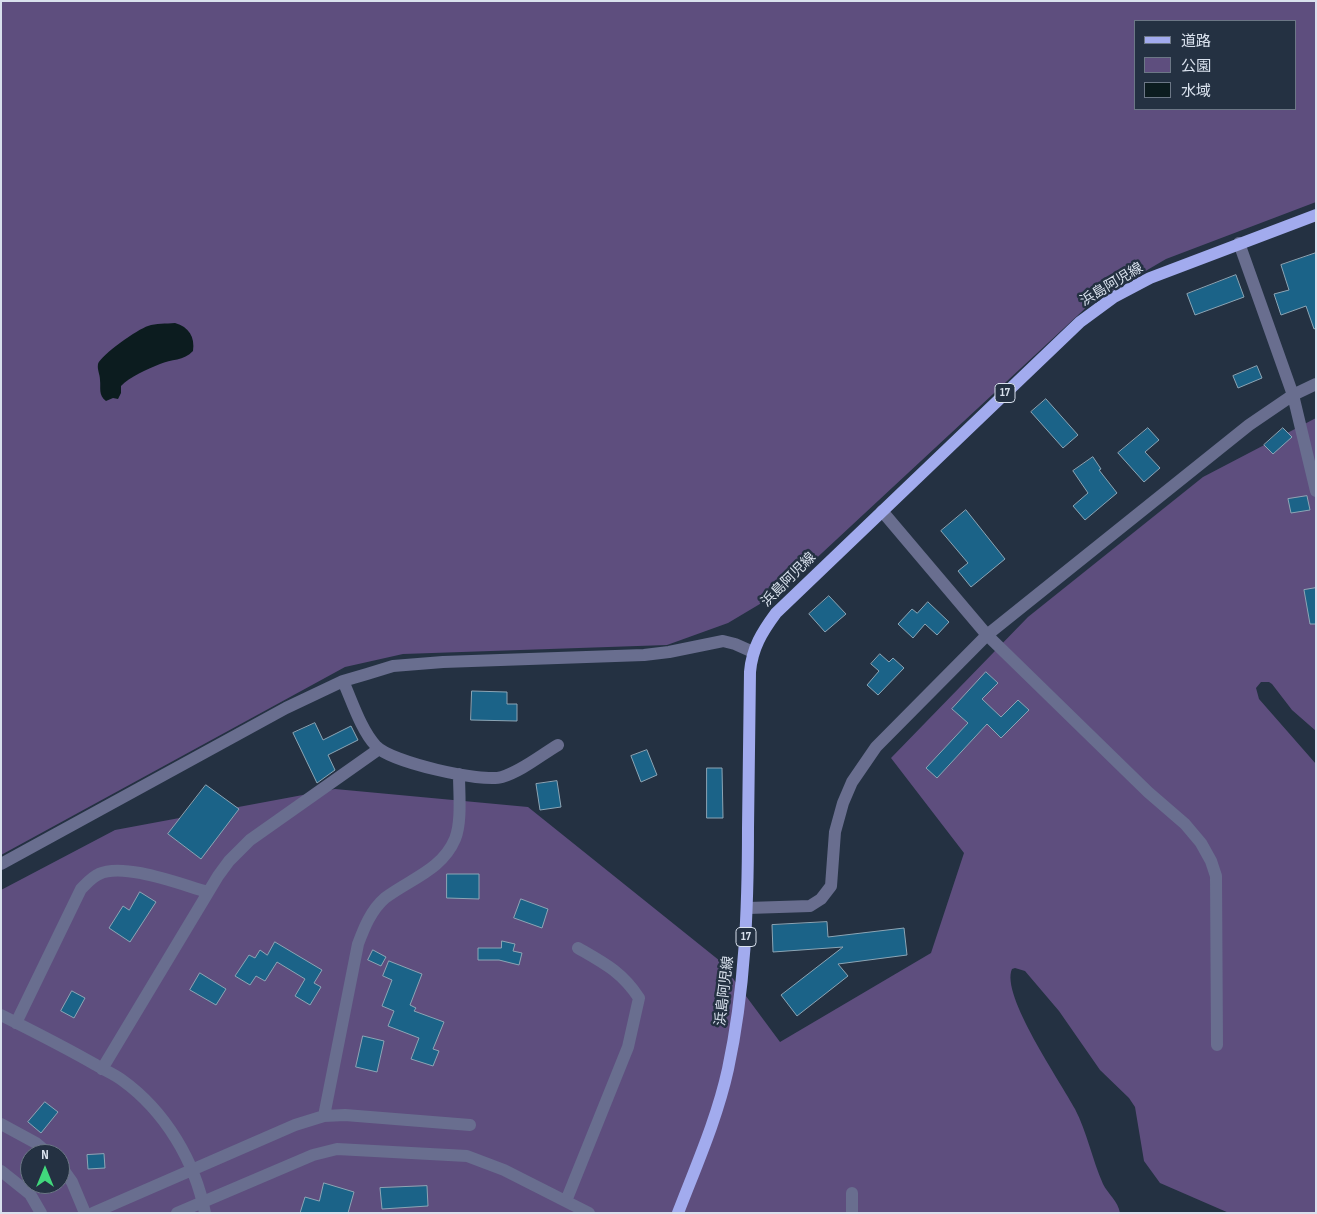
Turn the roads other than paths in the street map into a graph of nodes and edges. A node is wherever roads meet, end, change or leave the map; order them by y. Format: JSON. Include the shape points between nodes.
{"nodes":[{"id":1,"x":1316,"y":214,"type":"edge"},
{"id":2,"x":1239,"y":243,"type":"junction"},
{"id":3,"x":1316,"y":384,"type":"edge"},
{"id":4,"x":1292,"y":395,"type":"junction"},
{"id":5,"x":1316,"y":491,"type":"edge"},
{"id":6,"x":882,"y":511,"type":"junction"},
{"id":7,"x":987,"y":635,"type":"junction"},
{"id":8,"x":753,"y":652,"type":"junction"},
{"id":9,"x":343,"y":682,"type":"junction"},
{"id":10,"x":558,"y":745,"type":"dead end"},
{"id":11,"x":379,"y":749,"type":"junction"},
{"id":12,"x":459,"y":774,"type":"junction"},
{"id":13,"x":1,"y":864,"type":"edge"},
{"id":14,"x":208,"y":892,"type":"junction"},
{"id":15,"x":748,"y":908,"type":"junction"},
{"id":16,"x":578,"y":948,"type":"dead end"},
{"id":17,"x":1,"y":1015,"type":"edge"},
{"id":18,"x":16,"y":1023,"type":"junction"},
{"id":19,"x":1217,"y":1045,"type":"dead end"},
{"id":20,"x":102,"y":1069,"type":"junction"},
{"id":21,"x":324,"y":1116,"type":"junction"},
{"id":22,"x":1,"y":1124,"type":"edge"},
{"id":23,"x":470,"y":1124,"type":"dead end"},
{"id":24,"x":37,"y":1144,"type":"edge"},
{"id":25,"x":192,"y":1170,"type":"junction"},
{"id":26,"x":1,"y":1172,"type":"edge"},
{"id":27,"x":70,"y":1179,"type":"edge"},
{"id":28,"x":852,"y":1193,"type":"dead end"},
{"id":29,"x":566,"y":1201,"type":"junction"},
{"id":30,"x":204,"y":1207,"type":"edge"},
{"id":31,"x":41,"y":1213,"type":"edge"},
{"id":32,"x":84,"y":1213,"type":"edge"},
{"id":33,"x":93,"y":1213,"type":"edge"},
{"id":34,"x":177,"y":1213,"type":"edge"},
{"id":35,"x":589,"y":1213,"type":"edge"},
{"id":36,"x":678,"y":1213,"type":"edge"},
{"id":37,"x":852,"y":1213,"type":"edge"}],
"edges":[{"from":1,"to":2,"type":"main road","name":"浜島阿児線","number":"17"},
{"from":2,"to":4,"type":"street"},
{"from":2,"to":6,"type":"main road","name":"浜島阿児線","number":"17","via":[[1150,278],[1096,309]]},
{"from":3,"to":4,"type":"street"},
{"from":4,"to":5,"type":"street"},
{"from":4,"to":7,"type":"street","via":[[1249,425]]},
{"from":6,"to":7,"type":"street"},
{"from":6,"to":8,"type":"main road","name":"浜島阿児線","number":"17","via":[[776,613]]},
{"from":7,"to":15,"type":"street","via":[[888,734],[852,782],[839,816],[832,855],[831,886],[825,896],[810,906]]},
{"from":7,"to":19,"type":"street","via":[[1201,843],[1216,876]]},
{"from":8,"to":9,"type":"street","via":[[723,641],[644,655],[393,666]]},
{"from":8,"to":15,"type":"main road","name":"浜島阿児線","number":"17","via":[[750,672]]},
{"from":9,"to":11,"type":"street","via":[[370,739]]},
{"from":9,"to":13,"type":"street","via":[[286,708]]},
{"from":10,"to":12,"type":"street","via":[[501,777]]},
{"from":11,"to":12,"type":"street","via":[[400,760]]},
{"from":11,"to":14,"type":"street","via":[[245,844],[229,860]]},
{"from":12,"to":21,"type":"street","via":[[458,828],[449,850],[434,867],[377,907],[358,944]]},
{"from":14,"to":18,"type":"street","via":[[130,871],[109,871],[94,877],[81,889]]},
{"from":14,"to":20,"type":"street"},
{"from":15,"to":36,"type":"main road","name":"浜島阿児線","number":"17","via":[[742,980],[727,1071],[712,1124]]},
{"from":16,"to":29,"type":"street","via":[[622,976],[639,998],[628,1047]]},
{"from":17,"to":18,"type":"street"},
{"from":18,"to":20,"type":"street"},
{"from":20,"to":25,"type":"street","via":[[122,1080],[151,1106],[173,1133]]},
{"from":21,"to":23,"type":"street"},
{"from":21,"to":25,"type":"street","via":[[295,1124]]},
{"from":22,"to":24,"type":"street"},
{"from":25,"to":30,"type":"street"},
{"from":25,"to":33,"type":"street"},
{"from":26,"to":31,"type":"street","via":[[30,1194]]},
{"from":27,"to":32,"type":"street"},
{"from":28,"to":37,"type":"street"},
{"from":29,"to":30,"type":"street","via":[[504,1170],[467,1156],[337,1149],[313,1155]]},
{"from":29,"to":35,"type":"street"},
{"from":30,"to":34,"type":"street"}]}
